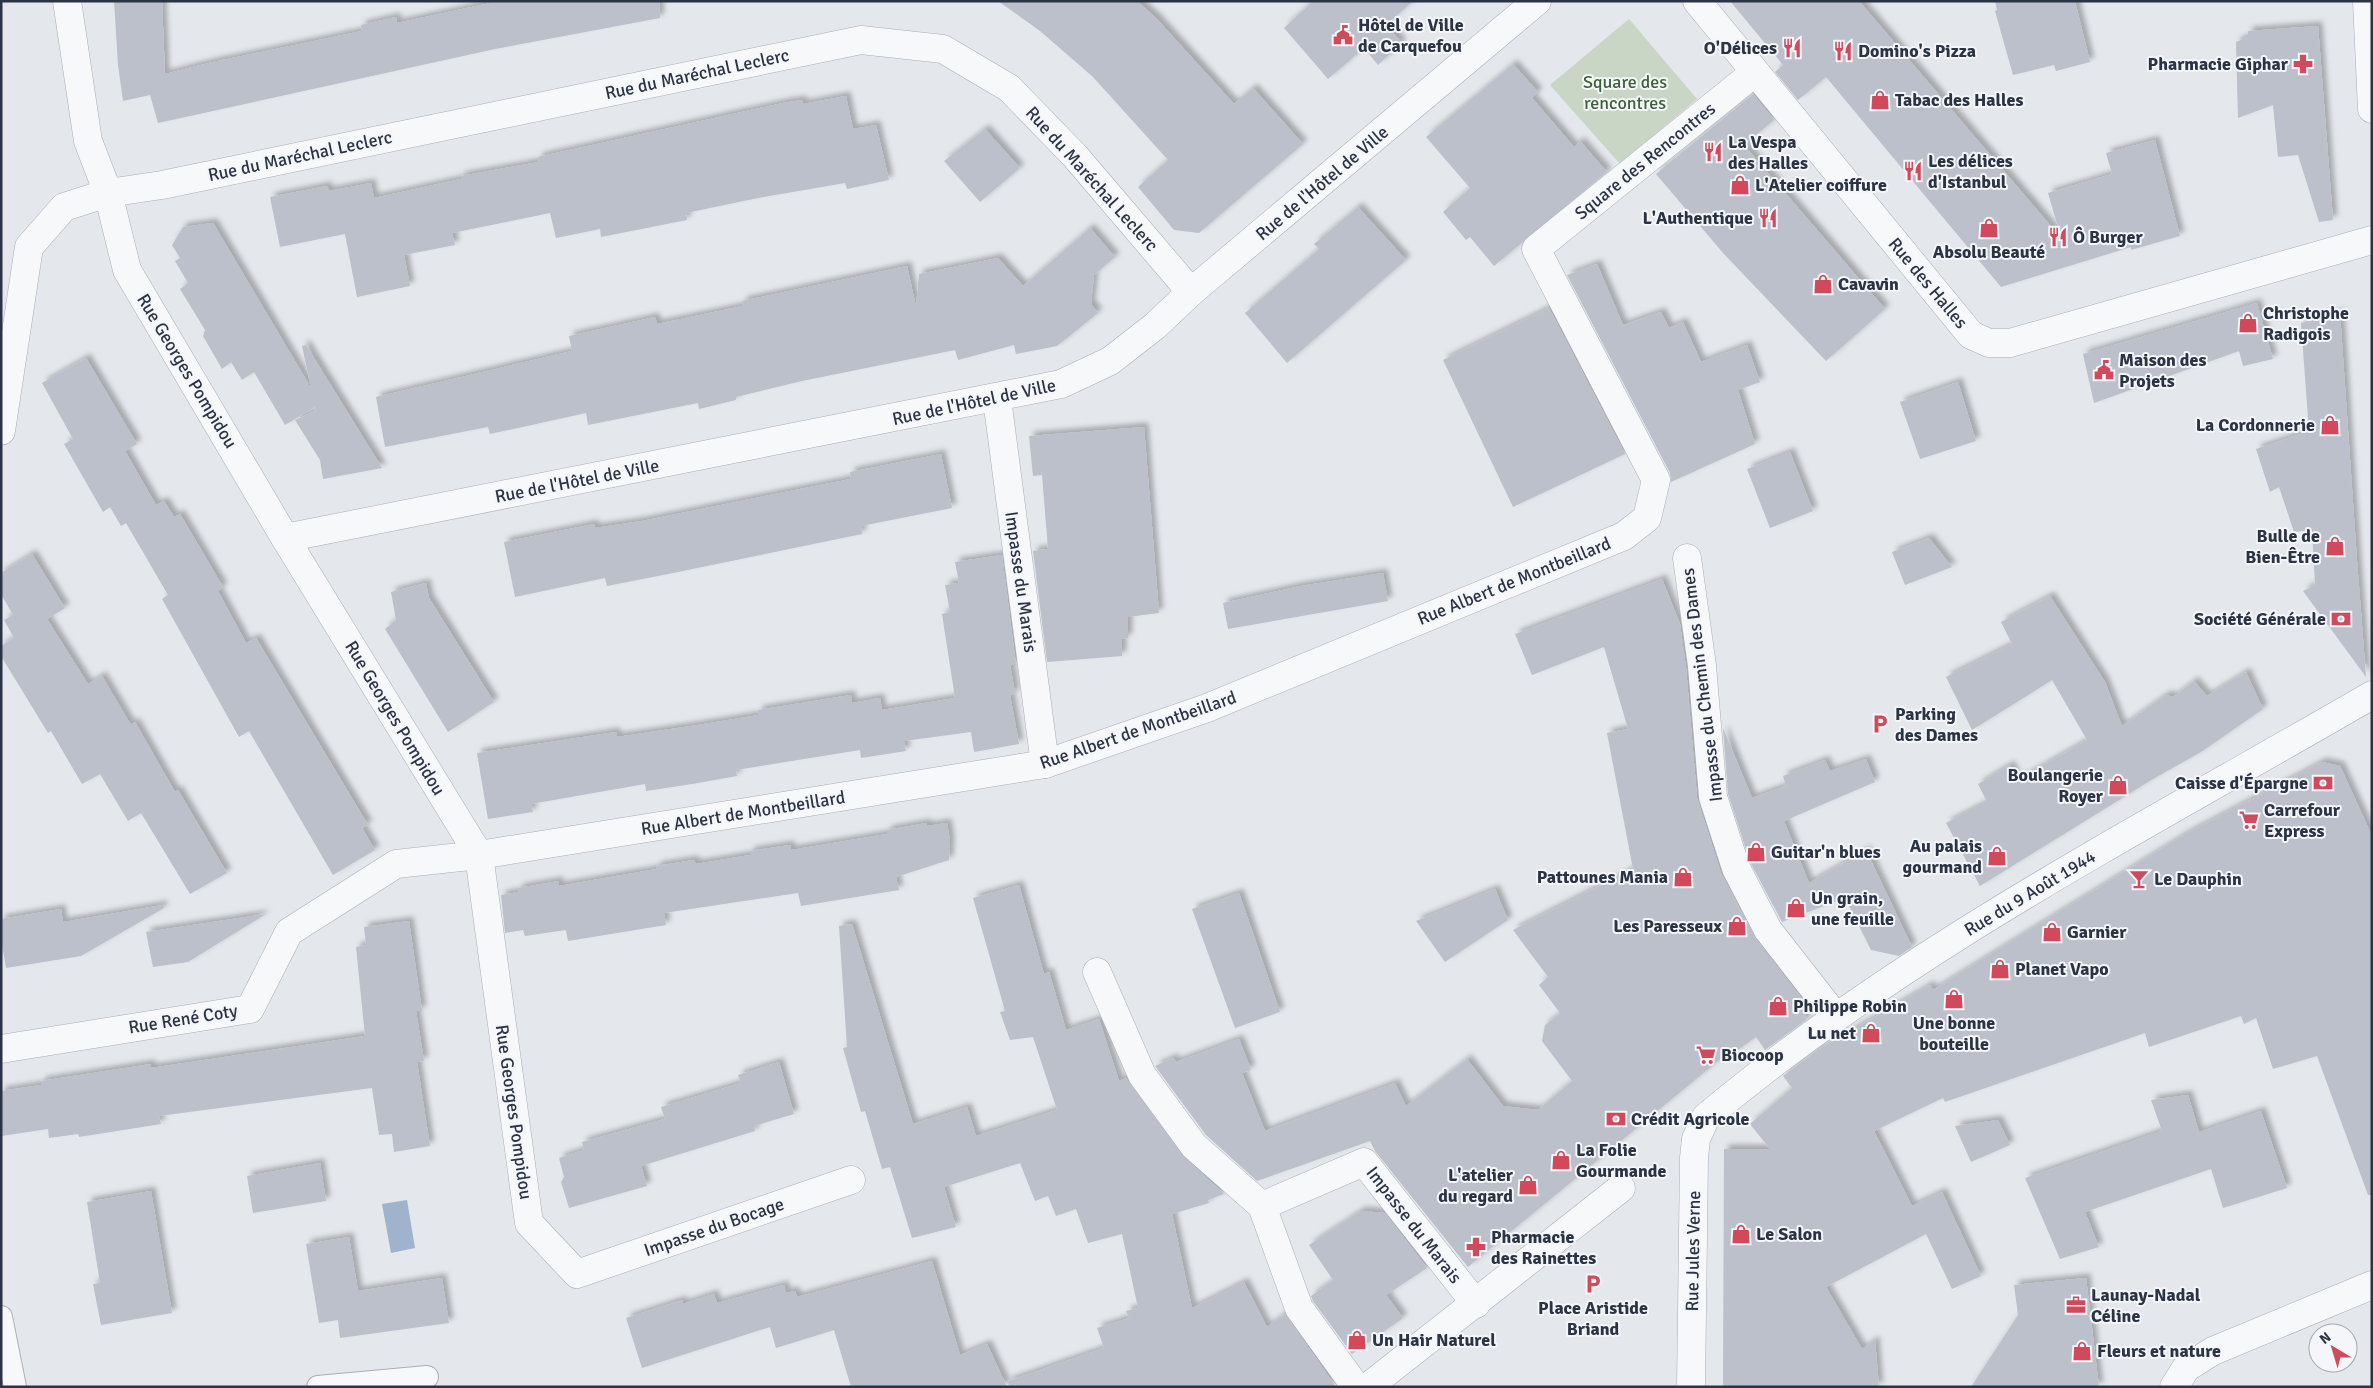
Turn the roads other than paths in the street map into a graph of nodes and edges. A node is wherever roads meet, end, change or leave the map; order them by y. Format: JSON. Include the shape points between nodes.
{"nodes":[{"id":1,"x":67,"y":1,"type":"edge"},
{"id":2,"x":1537,"y":1,"type":"edge"},
{"id":3,"x":1697,"y":1,"type":"edge"},
{"id":4,"x":2366,"y":1,"type":"edge"},
{"id":5,"x":1754,"y":72,"type":"junction"},
{"id":6,"x":2372,"y":109,"type":"edge"},
{"id":7,"x":108,"y":192,"type":"junction"},
{"id":8,"x":2372,"y":240,"type":"edge"},
{"id":9,"x":1191,"y":292,"type":"junction"},
{"id":10,"x":997,"y":399,"type":"junction"},
{"id":11,"x":1,"y":431,"type":"edge"},
{"id":12,"x":1647,"y":518,"type":"joint"},
{"id":13,"x":285,"y":538,"type":"junction"},
{"id":14,"x":1687,"y":558,"type":"dead end"},
{"id":15,"x":2372,"y":695,"type":"edge"},
{"id":16,"x":1045,"y":764,"type":"junction"},
{"id":17,"x":479,"y":855,"type":"junction"},
{"id":18,"x":1097,"y":972,"type":"dead end"},
{"id":19,"x":1836,"y":1017,"type":"junction"},
{"id":20,"x":1,"y":1049,"type":"edge"},
{"id":21,"x":1706,"y":1117,"type":"joint"},
{"id":22,"x":851,"y":1180,"type":"dead end"},
{"id":23,"x":1621,"y":1188,"type":"dead end"},
{"id":24,"x":1262,"y":1206,"type":"junction"},
{"id":25,"x":577,"y":1274,"type":"joint"},
{"id":26,"x":2372,"y":1285,"type":"edge"},
{"id":27,"x":1476,"y":1304,"type":"junction"},
{"id":28,"x":1,"y":1317,"type":"edge"},
{"id":29,"x":427,"y":1377,"type":"dead end"},
{"id":30,"x":2174,"y":1386,"type":"edge"},
{"id":31,"x":15,"y":1387,"type":"edge"},
{"id":32,"x":318,"y":1387,"type":"edge"},
{"id":33,"x":1356,"y":1387,"type":"edge"},
{"id":34,"x":1368,"y":1387,"type":"edge"},
{"id":35,"x":1691,"y":1387,"type":"edge"}],
"edges":[{"from":1,"to":7,"type":"street","name":"Rue Georges Pompidou","via":[[88,141]]},
{"from":2,"to":9,"type":"street","name":"Rue de l'Hôtel de Ville"},
{"from":3,"to":5,"type":"street","name":"Rue des Halles"},
{"from":4,"to":6,"type":"street"},
{"from":5,"to":8,"type":"street","name":"Rue des Halles","via":[[1971,335],[1989,343],[2010,343]]},
{"from":5,"to":12,"type":"street","name":"Square des Rencontres","via":[[1536,250],[1656,480]]},
{"from":7,"to":9,"type":"street","name":"Rue du Maréchal Leclerc","via":[[162,185],[861,40],[943,50],[1009,88],[1075,156]]},
{"from":7,"to":11,"type":"street","via":[[64,206],[29,247]]},
{"from":7,"to":13,"type":"street","name":"Rue Georges Pompidou","via":[[127,270]]},
{"from":9,"to":10,"type":"street","name":"Rue de l'Hôtel de Ville","via":[[1155,326],[1110,361],[1061,384]]},
{"from":10,"to":13,"type":"street","name":"Rue de l'Hôtel de Ville"},
{"from":10,"to":16,"type":"street","name":"Impasse du Marais"},
{"from":12,"to":16,"type":"street","name":"Rue Albert de Montbeillard","via":[[1624,536],[1225,700]]},
{"from":13,"to":17,"type":"street","name":"Rue Georges Pompidou"},
{"from":14,"to":19,"type":"street","name":"Impasse du Chemin des Dames","via":[[1702,666],[1713,797],[1736,868],[1768,930]]},
{"from":15,"to":19,"type":"street","name":"Rue du 9 Août 1944","via":[[2020,897]]},
{"from":16,"to":17,"type":"street","name":"Rue Albert de Montbeillard"},
{"from":17,"to":20,"type":"street","name":"Rue René Coty","via":[[396,864],[289,932],[250,1008]]},
{"from":17,"to":25,"type":"street","name":"Rue Georges Pompidou","via":[[529,1223]]},
{"from":18,"to":24,"type":"street","via":[[1142,1075],[1194,1146]]},
{"from":19,"to":21,"type":"street","name":"Rue du 9 Août 1944"},
{"from":21,"to":35,"type":"street","name":"Rue Jules Verne","via":[[1696,1139],[1694,1158]]},
{"from":22,"to":25,"type":"street","name":"Impasse du Bocage"},
{"from":23,"to":27,"type":"street"},
{"from":24,"to":27,"type":"street","name":"Impasse du Marais","via":[[1364,1162]]},
{"from":24,"to":33,"type":"street","via":[[1299,1308]]},
{"from":26,"to":30,"type":"street","via":[[2213,1351],[2186,1368]]},
{"from":27,"to":34,"type":"street"},
{"from":28,"to":31,"type":"lane"},
{"from":29,"to":32,"type":"lane"}]}
